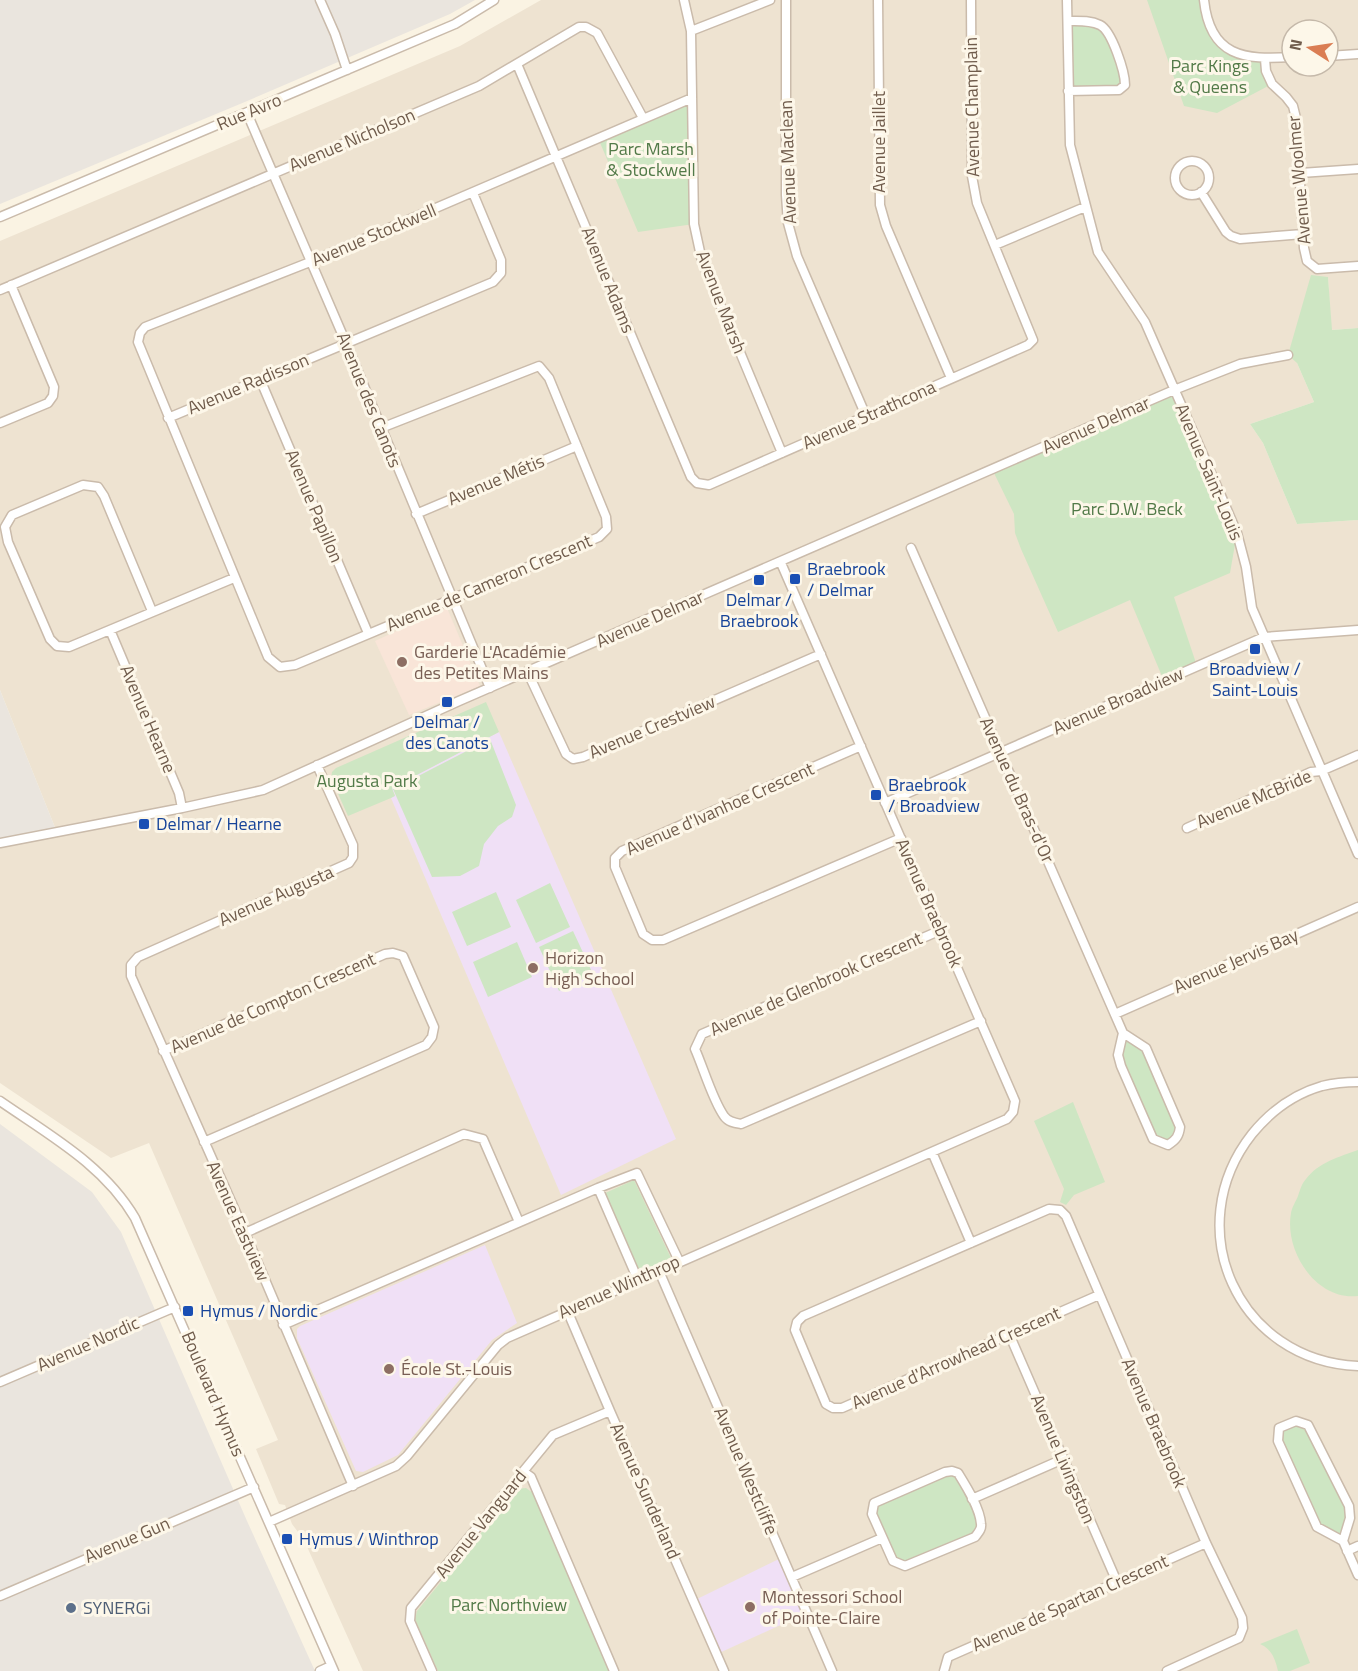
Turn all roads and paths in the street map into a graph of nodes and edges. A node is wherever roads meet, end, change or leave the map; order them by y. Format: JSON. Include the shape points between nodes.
{"nodes":[{"id":1,"x":320,"y":0,"type":"edge"},
{"id":2,"x":494,"y":0,"type":"edge"},
{"id":3,"x":684,"y":0,"type":"edge"},
{"id":4,"x":770,"y":0,"type":"edge"},
{"id":5,"x":786,"y":0,"type":"edge"},
{"id":6,"x":878,"y":0,"type":"edge"},
{"id":7,"x":971,"y":0,"type":"edge"},
{"id":8,"x":1067,"y":0,"type":"edge"},
{"id":9,"x":1204,"y":0,"type":"edge"},
{"id":10,"x":1068,"y":21,"type":"junction"},
{"id":11,"x":691,"y":31,"type":"junction"},
{"id":12,"x":1358,"y":54,"type":"edge"},
{"id":13,"x":1340,"y":55,"type":"edge"},
{"id":14,"x":1280,"y":58,"type":"edge"},
{"id":15,"x":1265,"y":59,"type":"junction"},
{"id":16,"x":517,"y":64,"type":"junction"},
{"id":17,"x":347,"y":70,"type":"junction"},
{"id":18,"x":1068,"y":91,"type":"junction"},
{"id":19,"x":692,"y":98,"type":"junction"},
{"id":20,"x":247,"y":113,"type":"junction"},
{"id":21,"x":643,"y":118,"type":"junction"},
{"id":22,"x":557,"y":154,"type":"junction"},
{"id":23,"x":1358,"y":169,"type":"edge"},
{"id":24,"x":1301,"y":172,"type":"junction"},
{"id":25,"x":274,"y":174,"type":"junction"},
{"id":26,"x":1201,"y":192,"type":"junction"},
{"id":27,"x":473,"y":193,"type":"junction"},
{"id":28,"x":1085,"y":207,"type":"junction"},
{"id":29,"x":0,"y":217,"type":"edge"},
{"id":30,"x":1303,"y":234,"type":"junction"},
{"id":31,"x":996,"y":245,"type":"junction"},
{"id":32,"x":310,"y":262,"type":"junction"},
{"id":33,"x":1358,"y":266,"type":"edge"},
{"id":34,"x":10,"y":285,"type":"junction"},
{"id":35,"x":0,"y":290,"type":"edge"},
{"id":36,"x":346,"y":343,"type":"junction"},
{"id":37,"x":1028,"y":345,"type":"joint"},
{"id":38,"x":1288,"y":355,"type":"dead end"},
{"id":39,"x":951,"y":378,"type":"junction"},
{"id":40,"x":260,"y":379,"type":"junction"},
{"id":41,"x":1174,"y":390,"type":"junction"},
{"id":42,"x":866,"y":416,"type":"junction"},
{"id":43,"x":168,"y":418,"type":"junction"},
{"id":44,"x":0,"y":423,"type":"edge"},
{"id":45,"x":381,"y":428,"type":"junction"},
{"id":46,"x":576,"y":446,"type":"junction"},
{"id":47,"x":782,"y":453,"type":"junction"},
{"id":48,"x":709,"y":485,"type":"joint"},
{"id":49,"x":416,"y":514,"type":"junction"},
{"id":50,"x":910,"y":548,"type":"dead end"},
{"id":51,"x":781,"y":562,"type":"junction"},
{"id":52,"x":234,"y":578,"type":"junction"},
{"id":53,"x":452,"y":598,"type":"junction"},
{"id":54,"x":152,"y":611,"type":"junction"},
{"id":55,"x":110,"y":630,"type":"junction"},
{"id":56,"x":1358,"y":630,"type":"edge"},
{"id":57,"x":368,"y":633,"type":"junction"},
{"id":58,"x":1264,"y":637,"type":"junction"},
{"id":59,"x":821,"y":654,"type":"junction"},
{"id":60,"x":280,"y":668,"type":"joint"},
{"id":61,"x":528,"y":673,"type":"junction"},
{"id":62,"x":490,"y":688,"type":"junction"},
{"id":63,"x":861,"y":746,"type":"junction"},
{"id":64,"x":1001,"y":754,"type":"junction"},
{"id":65,"x":1358,"y":755,"type":"edge"},
{"id":66,"x":317,"y":765,"type":"junction"},
{"id":67,"x":1322,"y":771,"type":"junction"},
{"id":68,"x":885,"y":803,"type":"junction"},
{"id":69,"x":182,"y":808,"type":"junction"},
{"id":70,"x":1188,"y":828,"type":"dead end"},
{"id":71,"x":901,"y":838,"type":"junction"},
{"id":72,"x":0,"y":843,"type":"edge"},
{"id":73,"x":1358,"y":854,"type":"edge"},
{"id":74,"x":1358,"y":907,"type":"edge"},
{"id":75,"x":941,"y":930,"type":"junction"},
{"id":76,"x":138,"y":957,"type":"joint"},
{"id":77,"x":1115,"y":1014,"type":"junction"},
{"id":78,"x":981,"y":1021,"type":"junction"},
{"id":79,"x":1123,"y":1033,"type":"junction"},
{"id":80,"x":163,"y":1051,"type":"junction"},
{"id":81,"x":1358,"y":1082,"type":"edge"},
{"id":82,"x":0,"y":1101,"type":"edge"},
{"id":83,"x":1013,"y":1112,"type":"joint"},
{"id":84,"x":204,"y":1142,"type":"junction"},
{"id":85,"x":932,"y":1152,"type":"junction"},
{"id":86,"x":598,"y":1188,"type":"junction"},
{"id":87,"x":1060,"y":1210,"type":"joint"},
{"id":88,"x":519,"y":1222,"type":"junction"},
{"id":89,"x":244,"y":1233,"type":"junction"},
{"id":90,"x":971,"y":1243,"type":"junction"},
{"id":91,"x":679,"y":1261,"type":"junction"},
{"id":92,"x":659,"y":1271,"type":"junction"},
{"id":93,"x":638,"y":1280,"type":"junction"},
{"id":94,"x":1099,"y":1295,"type":"junction"},
{"id":95,"x":176,"y":1307,"type":"junction"},
{"id":96,"x":567,"y":1310,"type":"junction"},
{"id":97,"x":284,"y":1325,"type":"junction"},
{"id":98,"x":1010,"y":1336,"type":"junction"},
{"id":99,"x":1358,"y":1366,"type":"edge"},
{"id":100,"x":0,"y":1382,"type":"edge"},
{"id":101,"x":610,"y":1411,"type":"junction"},
{"id":102,"x":1063,"y":1459,"type":"junction"},
{"id":103,"x":524,"y":1472,"type":"junction"},
{"id":104,"x":254,"y":1486,"type":"junction"},
{"id":105,"x":353,"y":1486,"type":"junction"},
{"id":106,"x":972,"y":1499,"type":"junction"},
{"id":107,"x":269,"y":1522,"type":"junction"},
{"id":108,"x":882,"y":1538,"type":"junction"},
{"id":109,"x":1343,"y":1541,"type":"junction"},
{"id":110,"x":1206,"y":1543,"type":"junction"},
{"id":111,"x":1358,"y":1546,"type":"edge"},
{"id":112,"x":1347,"y":1551,"type":"junction"},
{"id":113,"x":1358,"y":1575,"type":"edge"},
{"id":114,"x":792,"y":1577,"type":"junction"},
{"id":115,"x":1117,"y":1582,"type":"junction"},
{"id":116,"x":0,"y":1596,"type":"edge"},
{"id":117,"x":333,"y":1668,"type":"edge"},
{"id":118,"x":320,"y":1671,"type":"edge"},
{"id":119,"x":432,"y":1671,"type":"edge"},
{"id":120,"x":614,"y":1671,"type":"edge"},
{"id":121,"x":724,"y":1671,"type":"edge"},
{"id":122,"x":832,"y":1671,"type":"edge"},
{"id":123,"x":944,"y":1671,"type":"edge"},
{"id":124,"x":1167,"y":1671,"type":"edge"}],
"edges":[{"from":1,"to":17,"type":"street"},
{"from":2,"to":17,"type":"street","name":"Rue Avro","via":[[455,24]]},
{"from":3,"to":11,"type":"street","name":"Avenue Marsh"},
{"from":4,"to":11,"type":"street"},
{"from":5,"to":42,"type":"street","name":"Avenue Maclean","via":[[788,223],[797,256]]},
{"from":6,"to":39,"type":"street","name":"Avenue Jaillet","via":[[880,205]]},
{"from":7,"to":31,"type":"street","name":"Avenue Champlain","via":[[972,176],[977,203]]},
{"from":8,"to":10,"type":"street","name":"Avenue Saint-Louis"},
{"from":9,"to":15,"type":"street","via":[[1212,32],[1225,46],[1239,55]]},
{"from":10,"to":18,"type":"street","name":"Avenue Saint-Louis"},
{"from":10,"to":18,"type":"street","via":[[1091,21],[1102,26],[1125,76],[1125,85],[1119,90]]},
{"from":11,"to":19,"type":"street","name":"Avenue Marsh"},
{"from":12,"to":13,"type":"street"},
{"from":14,"to":15,"type":"street"},
{"from":15,"to":24,"type":"street","name":"Avenue Woolmer","via":[[1272,84],[1293,106]]},
{"from":16,"to":21,"type":"street","name":"Avenue Nicholson","via":[[579,27],[586,27],[597,33]]},
{"from":16,"to":22,"type":"street","name":"Avenue Adams"},
{"from":16,"to":25,"type":"street","name":"Avenue Nicholson","via":[[479,86]]},
{"from":17,"to":20,"type":"street","name":"Rue Avro"},
{"from":18,"to":28,"type":"street","name":"Avenue Saint-Louis","via":[[1070,145]]},
{"from":19,"to":21,"type":"street","name":"Avenue Stockwell"},
{"from":19,"to":47,"type":"street","name":"Avenue Marsh","via":[[694,224],[702,261]]},
{"from":20,"to":25,"type":"street","name":"Avenue des Canots"},
{"from":20,"to":29,"type":"street","name":"Rue Avro"},
{"from":21,"to":22,"type":"street","name":"Avenue Stockwell"},
{"from":22,"to":27,"type":"street","name":"Avenue Stockwell"},
{"from":22,"to":48,"type":"street","name":"Avenue Adams","via":[[691,477],[697,483]]},
{"from":23,"to":24,"type":"street"},
{"from":24,"to":30,"type":"street","name":"Avenue Woolmer"},
{"from":25,"to":32,"type":"street","name":"Avenue des Canots"},
{"from":25,"to":34,"type":"street","name":"Avenue Nicholson"},
{"from":26,"to":26,"type":"street","via":[[1187,194],[1178,188],[1175,178],[1182,164],[1198,162],[1207,170],[1208,181]]},
{"from":26,"to":30,"type":"street","via":[[1231,236],[1240,239]]},
{"from":27,"to":32,"type":"street","name":"Avenue Stockwell"},
{"from":27,"to":36,"type":"street","name":"Avenue Radisson","via":[[501,260],[501,273],[493,282]]},
{"from":28,"to":31,"type":"street"},
{"from":28,"to":41,"type":"street","name":"Avenue Saint-Louis","via":[[1098,252],[1145,322]]},
{"from":30,"to":33,"type":"street","name":"Avenue Woolmer","via":[[1307,261],[1317,269]]},
{"from":31,"to":37,"type":"street","name":"Avenue Champlain","via":[[1031,333],[1033,340]]},
{"from":32,"to":36,"type":"street","name":"Avenue des Canots"},
{"from":32,"to":43,"type":"street","name":"Avenue Stockwell","via":[[145,327],[138,342]]},
{"from":34,"to":35,"type":"street","name":"Avenue Nicholson"},
{"from":34,"to":44,"type":"street","via":[[54,387],[48,403]]},
{"from":36,"to":40,"type":"street","name":"Avenue Radisson"},
{"from":36,"to":45,"type":"street","name":"Avenue des Canots"},
{"from":37,"to":39,"type":"street","name":"Avenue Strathcona"},
{"from":38,"to":41,"type":"street","name":"Avenue Delmar","via":[[1240,364]]},
{"from":39,"to":42,"type":"street","name":"Avenue Strathcona"},
{"from":40,"to":43,"type":"street","name":"Avenue Radisson"},
{"from":40,"to":57,"type":"street","name":"Avenue Papillon"},
{"from":41,"to":51,"type":"street","name":"Avenue Delmar"},
{"from":41,"to":58,"type":"street","name":"Avenue Saint-Louis","via":[[1237,533],[1252,609]]},
{"from":42,"to":47,"type":"street","name":"Avenue Strathcona"},
{"from":43,"to":52,"type":"street","name":"Avenue Radisson"},
{"from":45,"to":46,"type":"street","name":"Avenue de Cameron Crescent","via":[[539,366],[549,378]]},
{"from":45,"to":49,"type":"street","name":"Avenue des Canots"},
{"from":46,"to":49,"type":"street","name":"Avenue Métis"},
{"from":46,"to":53,"type":"street","name":"Avenue de Cameron Crescent","via":[[608,529],[599,537]]},
{"from":47,"to":48,"type":"street","name":"Avenue Strathcona"},
{"from":49,"to":53,"type":"street","name":"Avenue des Canots"},
{"from":50,"to":64,"type":"street","name":"Avenue du Bras-d'Or"},
{"from":51,"to":59,"type":"street","name":"Avenue Braebrook"},
{"from":51,"to":61,"type":"street","name":"Avenue Delmar"},
{"from":52,"to":54,"type":"street"},
{"from":52,"to":60,"type":"street","name":"Avenue Radisson","via":[[268,657]]},
{"from":53,"to":57,"type":"street","name":"Avenue de Cameron Crescent"},
{"from":53,"to":62,"type":"street","name":"Avenue des Canots"},
{"from":54,"to":55,"type":"street"},
{"from":54,"to":55,"type":"street","via":[[98,487],[83,484],[12,515],[5,528],[8,542],[50,639],[57,646],[69,647]]},
{"from":55,"to":69,"type":"street","name":"Avenue Hearne"},
{"from":56,"to":58,"type":"street","name":"Avenue Broadview"},
{"from":57,"to":60,"type":"street","name":"Avenue de Cameron Crescent"},
{"from":58,"to":64,"type":"street","name":"Avenue Broadview"},
{"from":58,"to":67,"type":"street","name":"Avenue Saint-Louis"},
{"from":59,"to":61,"type":"street","name":"Avenue Crestview","via":[[573,759],[566,754]]},
{"from":59,"to":63,"type":"street","name":"Avenue Braebrook"},
{"from":61,"to":62,"type":"street","name":"Avenue Delmar"},
{"from":62,"to":66,"type":"street","name":"Avenue Delmar"},
{"from":63,"to":68,"type":"street","name":"Avenue Braebrook"},
{"from":63,"to":71,"type":"street","name":"Avenue d'Ivanhoe Crescent","via":[[622,851],[615,858],[615,867],[643,934],[652,940],[663,940]]},
{"from":64,"to":68,"type":"street","name":"Avenue Broadview"},
{"from":64,"to":77,"type":"street","name":"Avenue du Bras-d'Or"},
{"from":65,"to":67,"type":"street","name":"Avenue McBride"},
{"from":66,"to":69,"type":"street","name":"Avenue Delmar","via":[[263,790]]},
{"from":66,"to":76,"type":"street","name":"Avenue Augusta","via":[[353,845],[350,863]]},
{"from":67,"to":70,"type":"street","name":"Avenue McBride","via":[[1311,772]]},
{"from":67,"to":73,"type":"street","name":"Avenue Saint-Louis"},
{"from":68,"to":71,"type":"street","name":"Avenue Braebrook"},
{"from":69,"to":72,"type":"street","name":"Avenue Delmar"},
{"from":71,"to":75,"type":"street","name":"Avenue Braebrook"},
{"from":74,"to":77,"type":"street","name":"Avenue Jervis Bay"},
{"from":75,"to":78,"type":"street","name":"Avenue Braebrook"},
{"from":75,"to":78,"type":"street","name":"Avenue de Glenbrook Crescent","via":[[702,1034],[695,1049],[710,1084],[725,1118],[741,1125]]},
{"from":76,"to":80,"type":"street","name":"Avenue Eastview","via":[[131,965],[131,976]]},
{"from":77,"to":79,"type":"street","name":"Avenue du Bras-d'Or"},
{"from":78,"to":83,"type":"street","name":"Avenue Braebrook","via":[[1016,1101]]},
{"from":79,"to":79,"type":"street","name":"Avenue du Bras-d'Or","via":[[1118,1055],[1121,1066],[1153,1139],[1168,1145],[1176,1140],[1180,1127],[1146,1048]]},
{"from":80,"to":84,"type":"street","name":"Avenue Eastview"},
{"from":80,"to":84,"type":"street","name":"Avenue de Compton Crescent","via":[[385,954],[403,956],[417,986],[434,1027],[426,1045]]},
{"from":81,"to":99,"type":"street","via":[[1306,1092],[1265,1117],[1240,1149],[1227,1176],[1220,1207],[1220,1238],[1235,1289],[1262,1328],[1308,1357]]},
{"from":82,"to":95,"type":"street","name":"Boulevard Hymus","via":[[88,1162],[117,1190],[135,1218]]},
{"from":83,"to":85,"type":"street","name":"Avenue Winthrop","via":[[1007,1119]]},
{"from":84,"to":89,"type":"street","name":"Avenue Eastview"},
{"from":85,"to":90,"type":"street"},
{"from":85,"to":91,"type":"street","name":"Avenue Winthrop"},
{"from":86,"to":88,"type":"street"},
{"from":86,"to":91,"type":"street","via":[[638,1173]]},
{"from":86,"to":93,"type":"street"},
{"from":87,"to":90,"type":"street","name":"Avenue d'Arrowhead Crescent","via":[[1049,1209]]},
{"from":87,"to":94,"type":"street","name":"Avenue Braebrook"},
{"from":88,"to":89,"type":"street","via":[[483,1139],[464,1134]]},
{"from":88,"to":97,"type":"street"},
{"from":89,"to":97,"type":"street","name":"Avenue Eastview"},
{"from":90,"to":98,"type":"street","name":"Avenue d'Arrowhead Crescent","via":[[803,1316],[795,1330],[809,1367],[826,1404],[842,1408]]},
{"from":91,"to":92,"type":"street","name":"Avenue Winthrop"},
{"from":92,"to":93,"type":"street","name":"Avenue Winthrop"},
{"from":92,"to":114,"type":"street","name":"Avenue Westcliffe"},
{"from":93,"to":96,"type":"street","name":"Avenue Winthrop"},
{"from":94,"to":98,"type":"street","name":"Avenue d'Arrowhead Crescent"},
{"from":94,"to":110,"type":"street","name":"Avenue Braebrook"},
{"from":95,"to":100,"type":"street","name":"Avenue Nordic"},
{"from":95,"to":104,"type":"street","name":"Boulevard Hymus"},
{"from":96,"to":101,"type":"street","name":"Avenue Sunderland"},
{"from":96,"to":105,"type":"street","name":"Avenue Winthrop","via":[[498,1345],[407,1456],[396,1466]]},
{"from":97,"to":105,"type":"street","name":"Avenue Eastview"},
{"from":98,"to":102,"type":"street","name":"Avenue Livingston"},
{"from":101,"to":103,"type":"street","name":"Avenue Vanguard","via":[[553,1435]]},
{"from":101,"to":121,"type":"street","name":"Avenue Sunderland"},
{"from":102,"to":106,"type":"street"},
{"from":102,"to":115,"type":"street","name":"Avenue Livingston"},
{"from":103,"to":119,"type":"street","name":"Avenue Vanguard","via":[[411,1608],[410,1621]]},
{"from":103,"to":120,"type":"street","via":[[531,1477]]},
{"from":104,"to":107,"type":"street","name":"Boulevard Hymus"},
{"from":104,"to":116,"type":"street","name":"Avenue Gun"},
{"from":105,"to":107,"type":"street","name":"Avenue Winthrop"},
{"from":106,"to":108,"type":"street","via":[[981,1524],[975,1537],[905,1566],[893,1562]]},
{"from":106,"to":108,"type":"street","via":[[958,1473],[945,1472],[874,1503],[872,1514]]},
{"from":107,"to":117,"type":"street","name":"Boulevard Hymus"},
{"from":108,"to":114,"type":"street"},
{"from":109,"to":109,"type":"street","via":[[1350,1518],[1349,1506],[1308,1425],[1296,1421],[1279,1428],[1278,1441],[1317,1527]]},
{"from":109,"to":112,"type":"street"},
{"from":110,"to":115,"type":"street","name":"Avenue de Spartan Crescent"},
{"from":110,"to":124,"type":"street","name":"Avenue Braebrook","via":[[1242,1618],[1243,1628],[1239,1638]]},
{"from":111,"to":112,"type":"street"},
{"from":112,"to":113,"type":"street"},
{"from":114,"to":122,"type":"street","name":"Avenue Westcliffe"},
{"from":115,"to":123,"type":"street","name":"Avenue de Spartan Crescent","via":[[948,1657]]},
{"from":117,"to":118,"type":"street"}]}
